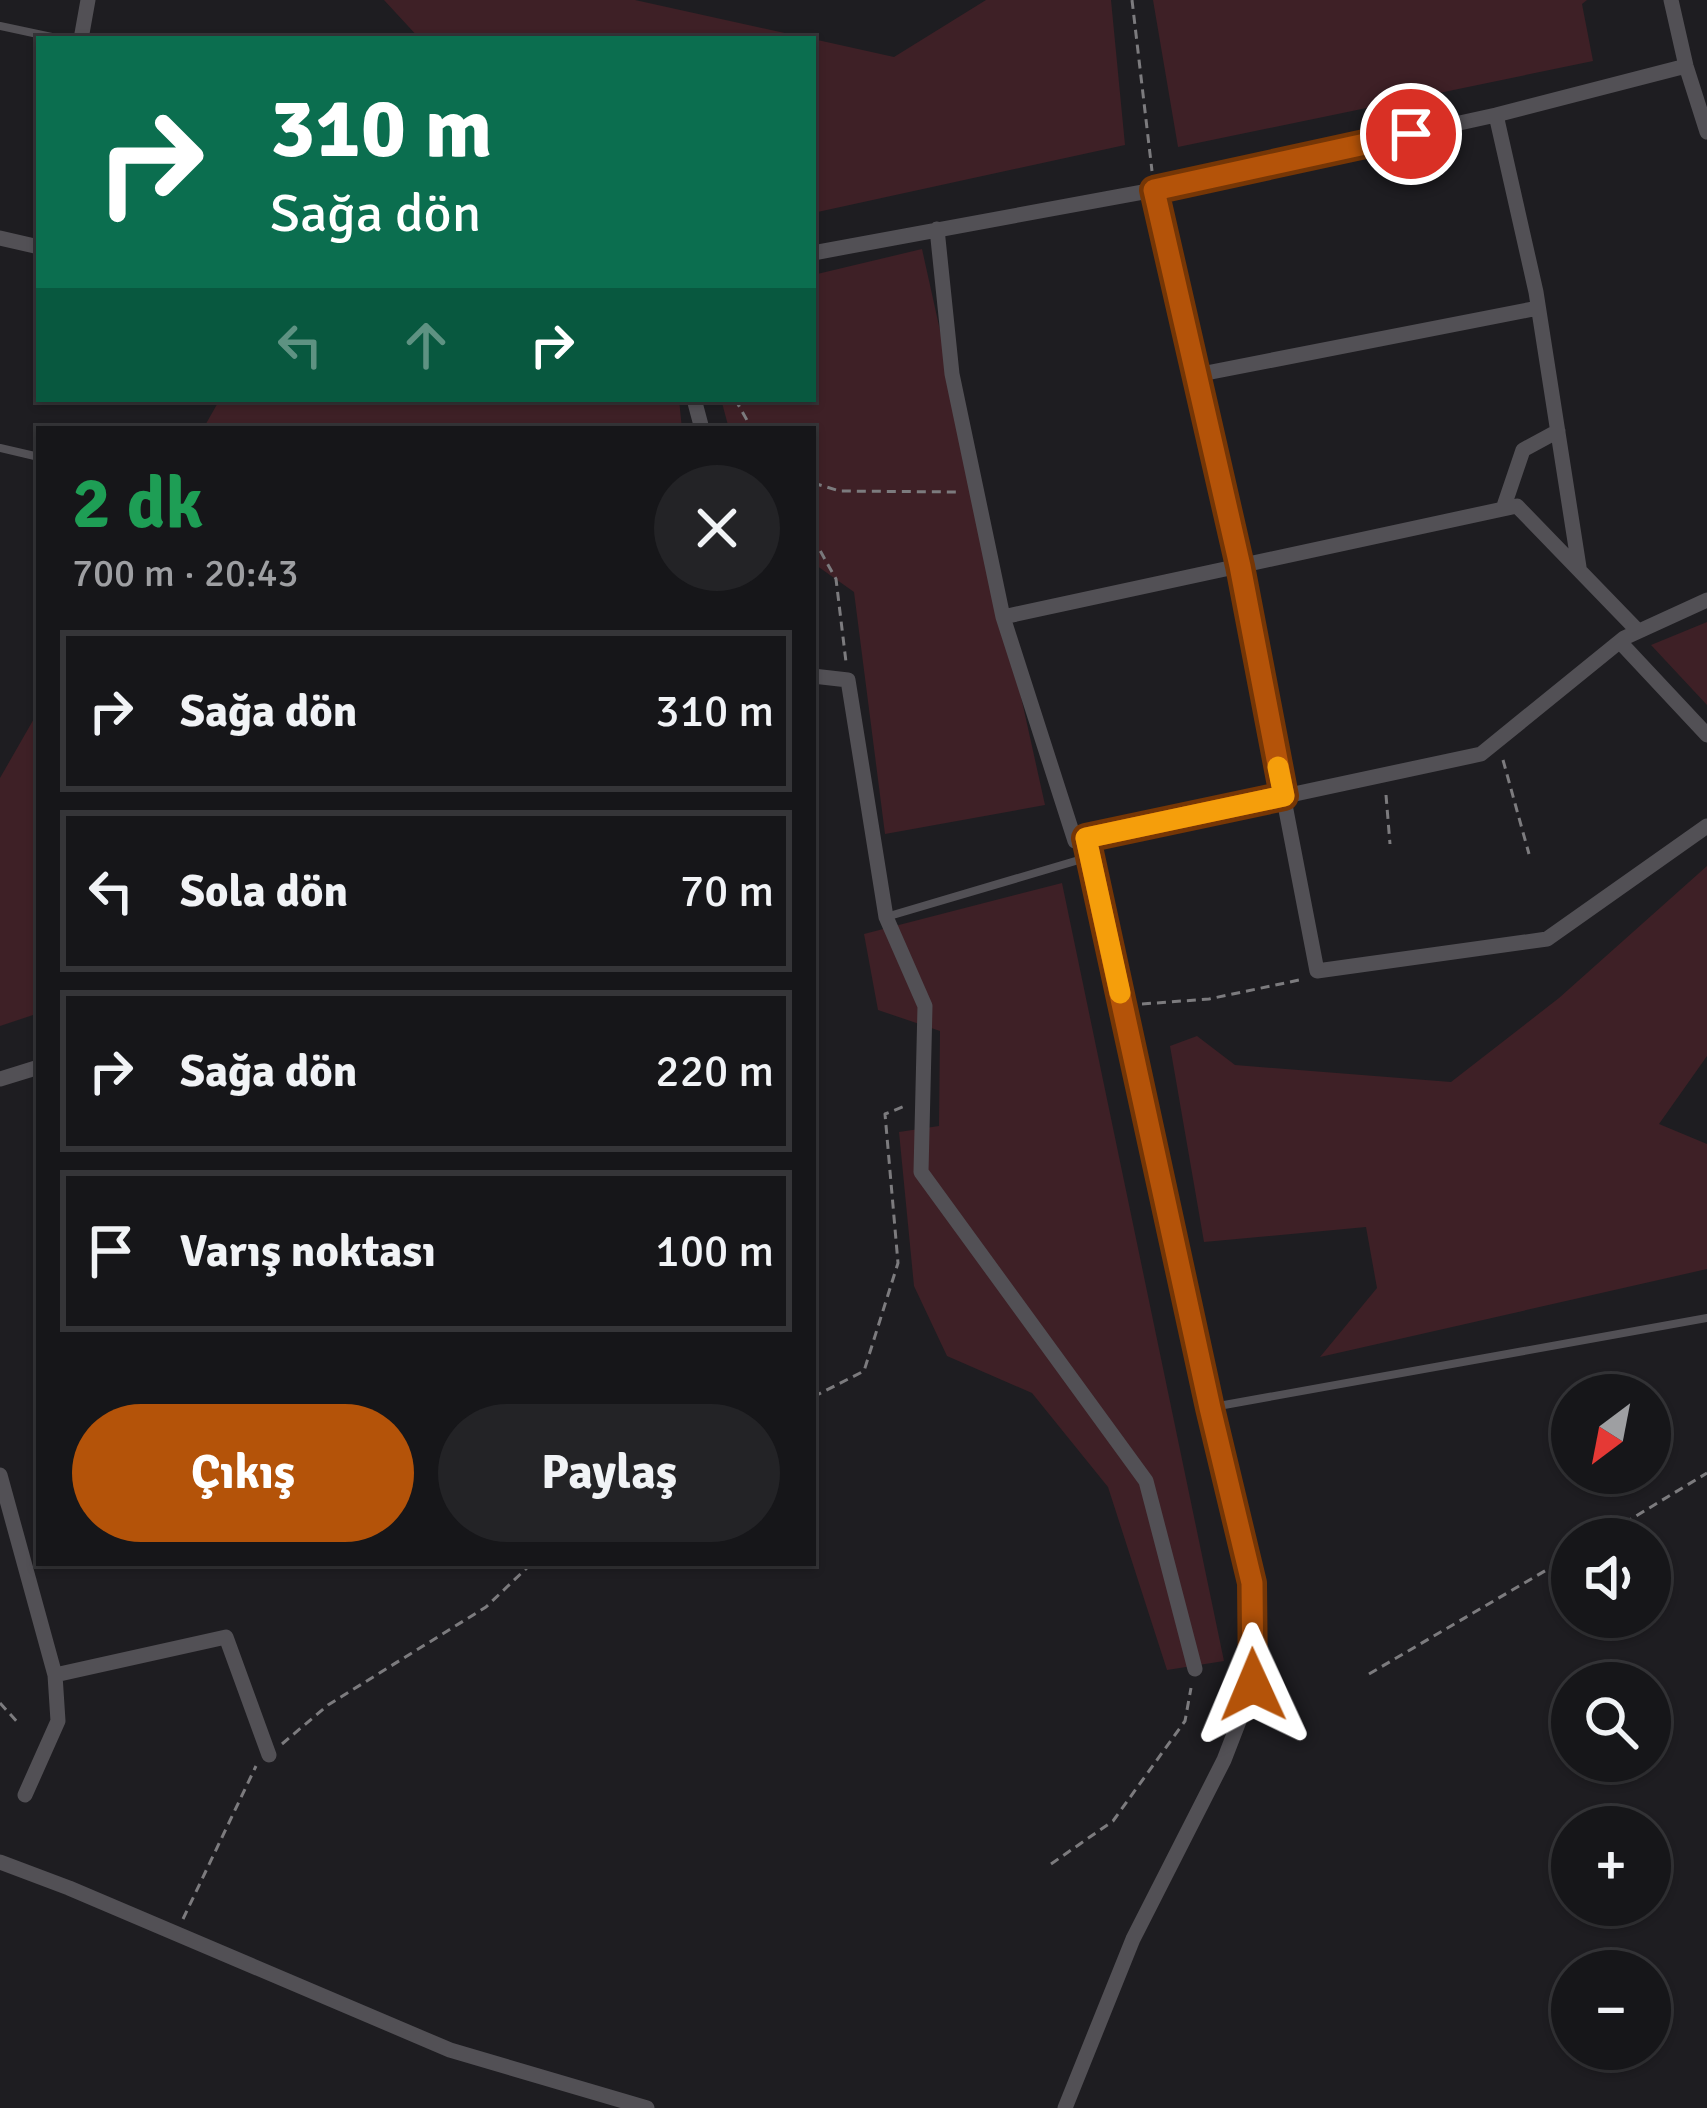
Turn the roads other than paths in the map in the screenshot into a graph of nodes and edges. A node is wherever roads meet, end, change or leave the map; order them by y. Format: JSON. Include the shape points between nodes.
{"nodes":[{"id":1,"x":88,"y":0,"type":"edge"},
{"id":2,"x":1671,"y":0,"type":"edge"},
{"id":3,"x":0,"y":26,"type":"edge"},
{"id":4,"x":47,"y":36,"type":"edge"},
{"id":5,"x":82,"y":36,"type":"edge"},
{"id":6,"x":1686,"y":66,"type":"junction"},
{"id":7,"x":1496,"y":115,"type":"junction"},
{"id":8,"x":1707,"y":132,"type":"edge"},
{"id":9,"x":1154,"y":190,"type":"junction"},
{"id":10,"x":938,"y":229,"type":"junction"},
{"id":11,"x":0,"y":238,"type":"edge"},
{"id":12,"x":36,"y":246,"type":"edge"},
{"id":13,"x":816,"y":252,"type":"edge"},
{"id":14,"x":1538,"y":308,"type":"junction"},
{"id":15,"x":1196,"y":375,"type":"junction"},
{"id":16,"x":1558,"y":431,"type":"junction"},
{"id":17,"x":0,"y":448,"type":"edge"},
{"id":18,"x":36,"y":456,"type":"edge"},
{"id":19,"x":1503,"y":508,"type":"junction"},
{"id":20,"x":1240,"y":566,"type":"junction"},
{"id":21,"x":1579,"y":569,"type":"junction"},
{"id":22,"x":1707,"y":600,"type":"edge"},
{"id":23,"x":1004,"y":617,"type":"junction"},
{"id":24,"x":1639,"y":631,"type":"junction"},
{"id":25,"x":1620,"y":643,"type":"junction"},
{"id":26,"x":816,"y":676,"type":"edge"},
{"id":27,"x":1707,"y":735,"type":"edge"},
{"id":28,"x":1284,"y":796,"type":"junction"},
{"id":29,"x":1707,"y":826,"type":"edge"},
{"id":30,"x":1086,"y":838,"type":"junction"},
{"id":31,"x":1090,"y":856,"type":"junction"},
{"id":32,"x":886,"y":917,"type":"junction"},
{"id":33,"x":36,"y":1068,"type":"edge"},
{"id":34,"x":0,"y":1079,"type":"edge"},
{"id":35,"x":1707,"y":1318,"type":"edge"},
{"id":36,"x":1210,"y":1408,"type":"junction"},
{"id":37,"x":0,"y":1474,"type":"edge"},
{"id":38,"x":1195,"y":1669,"type":"road end"},
{"id":39,"x":55,"y":1675,"type":"junction"},
{"id":40,"x":269,"y":1755,"type":"road end"},
{"id":41,"x":25,"y":1795,"type":"dead end"},
{"id":42,"x":0,"y":1862,"type":"edge"},
{"id":43,"x":646,"y":2108,"type":"edge"},
{"id":44,"x":1065,"y":2108,"type":"edge"}],
"edges":[{"from":1,"to":5,"type":"street"},
{"from":2,"to":6,"type":"street"},
{"from":3,"to":4,"type":"lane"},
{"from":6,"to":7,"type":"street"},
{"from":6,"to":8,"type":"street"},
{"from":7,"to":9,"type":"street"},
{"from":7,"to":14,"type":"street"},
{"from":9,"to":10,"type":"street"},
{"from":9,"to":15,"type":"street"},
{"from":10,"to":13,"type":"street"},
{"from":10,"to":23,"type":"street","via":[[952,374]]},
{"from":11,"to":12,"type":"street"},
{"from":14,"to":15,"type":"street"},
{"from":14,"to":16,"type":"street"},
{"from":15,"to":20,"type":"street"},
{"from":16,"to":19,"type":"street","via":[[1523,450]]},
{"from":16,"to":21,"type":"street"},
{"from":17,"to":18,"type":"lane"},
{"from":19,"to":20,"type":"street"},
{"from":19,"to":21,"type":"street","via":[[1517,506]]},
{"from":20,"to":23,"type":"street"},
{"from":20,"to":28,"type":"street"},
{"from":21,"to":24,"type":"street"},
{"from":22,"to":24,"type":"street"},
{"from":23,"to":30,"type":"street","via":[[1075,841]]},
{"from":24,"to":25,"type":"street"},
{"from":25,"to":27,"type":"street"},
{"from":25,"to":28,"type":"street","via":[[1481,754]]},
{"from":26,"to":32,"type":"street","via":[[848,680]]},
{"from":28,"to":29,"type":"street","via":[[1317,971],[1547,939]]},
{"from":28,"to":30,"type":"street"},
{"from":30,"to":31,"type":"street"},
{"from":31,"to":32,"type":"lane"},
{"from":31,"to":36,"type":"street"},
{"from":32,"to":38,"type":"street","via":[[926,1006],[921,1172],[1147,1481]]},
{"from":33,"to":34,"type":"street"},
{"from":35,"to":36,"type":"lane"},
{"from":36,"to":44,"type":"street","via":[[1252,1583],[1253,1685],[1133,1939]]},
{"from":37,"to":39,"type":"street"},
{"from":39,"to":40,"type":"street","via":[[226,1637]]},
{"from":39,"to":41,"type":"street","via":[[58,1721]]},
{"from":42,"to":43,"type":"street","via":[[451,2050]]}]}
